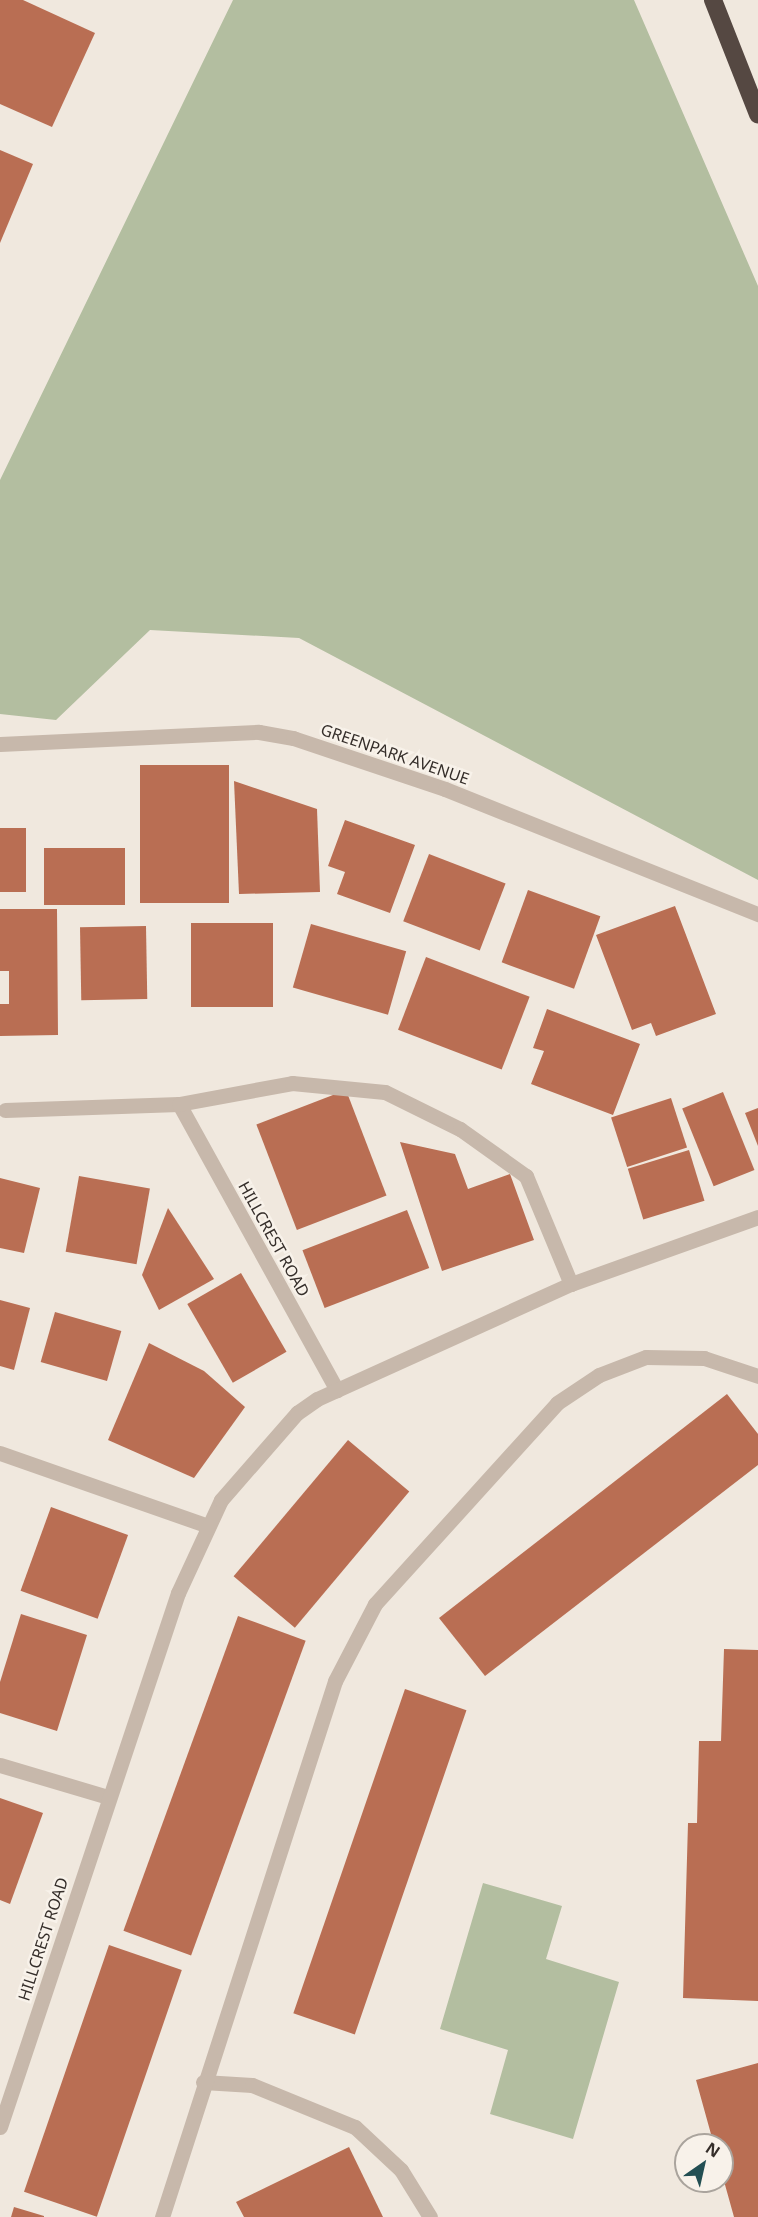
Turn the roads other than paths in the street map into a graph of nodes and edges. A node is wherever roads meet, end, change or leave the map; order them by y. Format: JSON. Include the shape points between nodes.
{"nodes":[{"id":1,"x":713,"y":0,"type":"edge"},
{"id":2,"x":758,"y":114,"type":"edge"},
{"id":3,"x":0,"y":744,"type":"edge"},
{"id":4,"x":758,"y":915,"type":"edge"},
{"id":5,"x":179,"y":1104,"type":"junction"},
{"id":6,"x":5,"y":1110,"type":"dead end"},
{"id":7,"x":758,"y":1217,"type":"edge"},
{"id":8,"x":571,"y":1284,"type":"junction"},
{"id":9,"x":758,"y":1376,"type":"edge"},
{"id":10,"x":337,"y":1390,"type":"junction"},
{"id":11,"x":0,"y":1453,"type":"edge"},
{"id":12,"x":208,"y":1526,"type":"junction"},
{"id":13,"x":0,"y":1765,"type":"edge"},
{"id":14,"x":108,"y":1797,"type":"junction"},
{"id":15,"x":203,"y":2082,"type":"junction"},
{"id":16,"x":6,"y":2091,"type":"edge"},
{"id":17,"x":0,"y":2127,"type":"edge"},
{"id":18,"x":162,"y":2217,"type":"edge"},
{"id":19,"x":430,"y":2217,"type":"edge"}],
"edges":[{"from":1,"to":2,"type":"highway"},
{"from":3,"to":4,"type":"street","name":"GREENPARK AVENUE","via":[[259,732],[293,738],[445,789]]},
{"from":5,"to":6,"type":"street"},
{"from":5,"to":8,"type":"street","via":[[292,1083],[385,1092],[476,1139],[526,1176]]},
{"from":5,"to":10,"type":"street","name":"HILLCREST ROAD"},
{"from":7,"to":8,"type":"street","name":"HILLCREST ROAD"},
{"from":8,"to":10,"type":"street","name":"HILLCREST ROAD"},
{"from":9,"to":15,"type":"street","via":[[704,1358],[646,1357],[598,1375],[557,1403],[375,1604],[335,1681]]},
{"from":10,"to":12,"type":"street","name":"HILLCREST ROAD","via":[[297,1413],[222,1500]]},
{"from":11,"to":12,"type":"street"},
{"from":12,"to":14,"type":"street","name":"HILLCREST ROAD","via":[[178,1593]]},
{"from":13,"to":14,"type":"street"},
{"from":14,"to":16,"type":"street","name":"HILLCREST ROAD"},
{"from":15,"to":18,"type":"street"},
{"from":15,"to":19,"type":"street","via":[[252,2085],[355,2127],[401,2170]]},
{"from":16,"to":17,"type":"street","name":"HILLCREST ROAD"}]}
